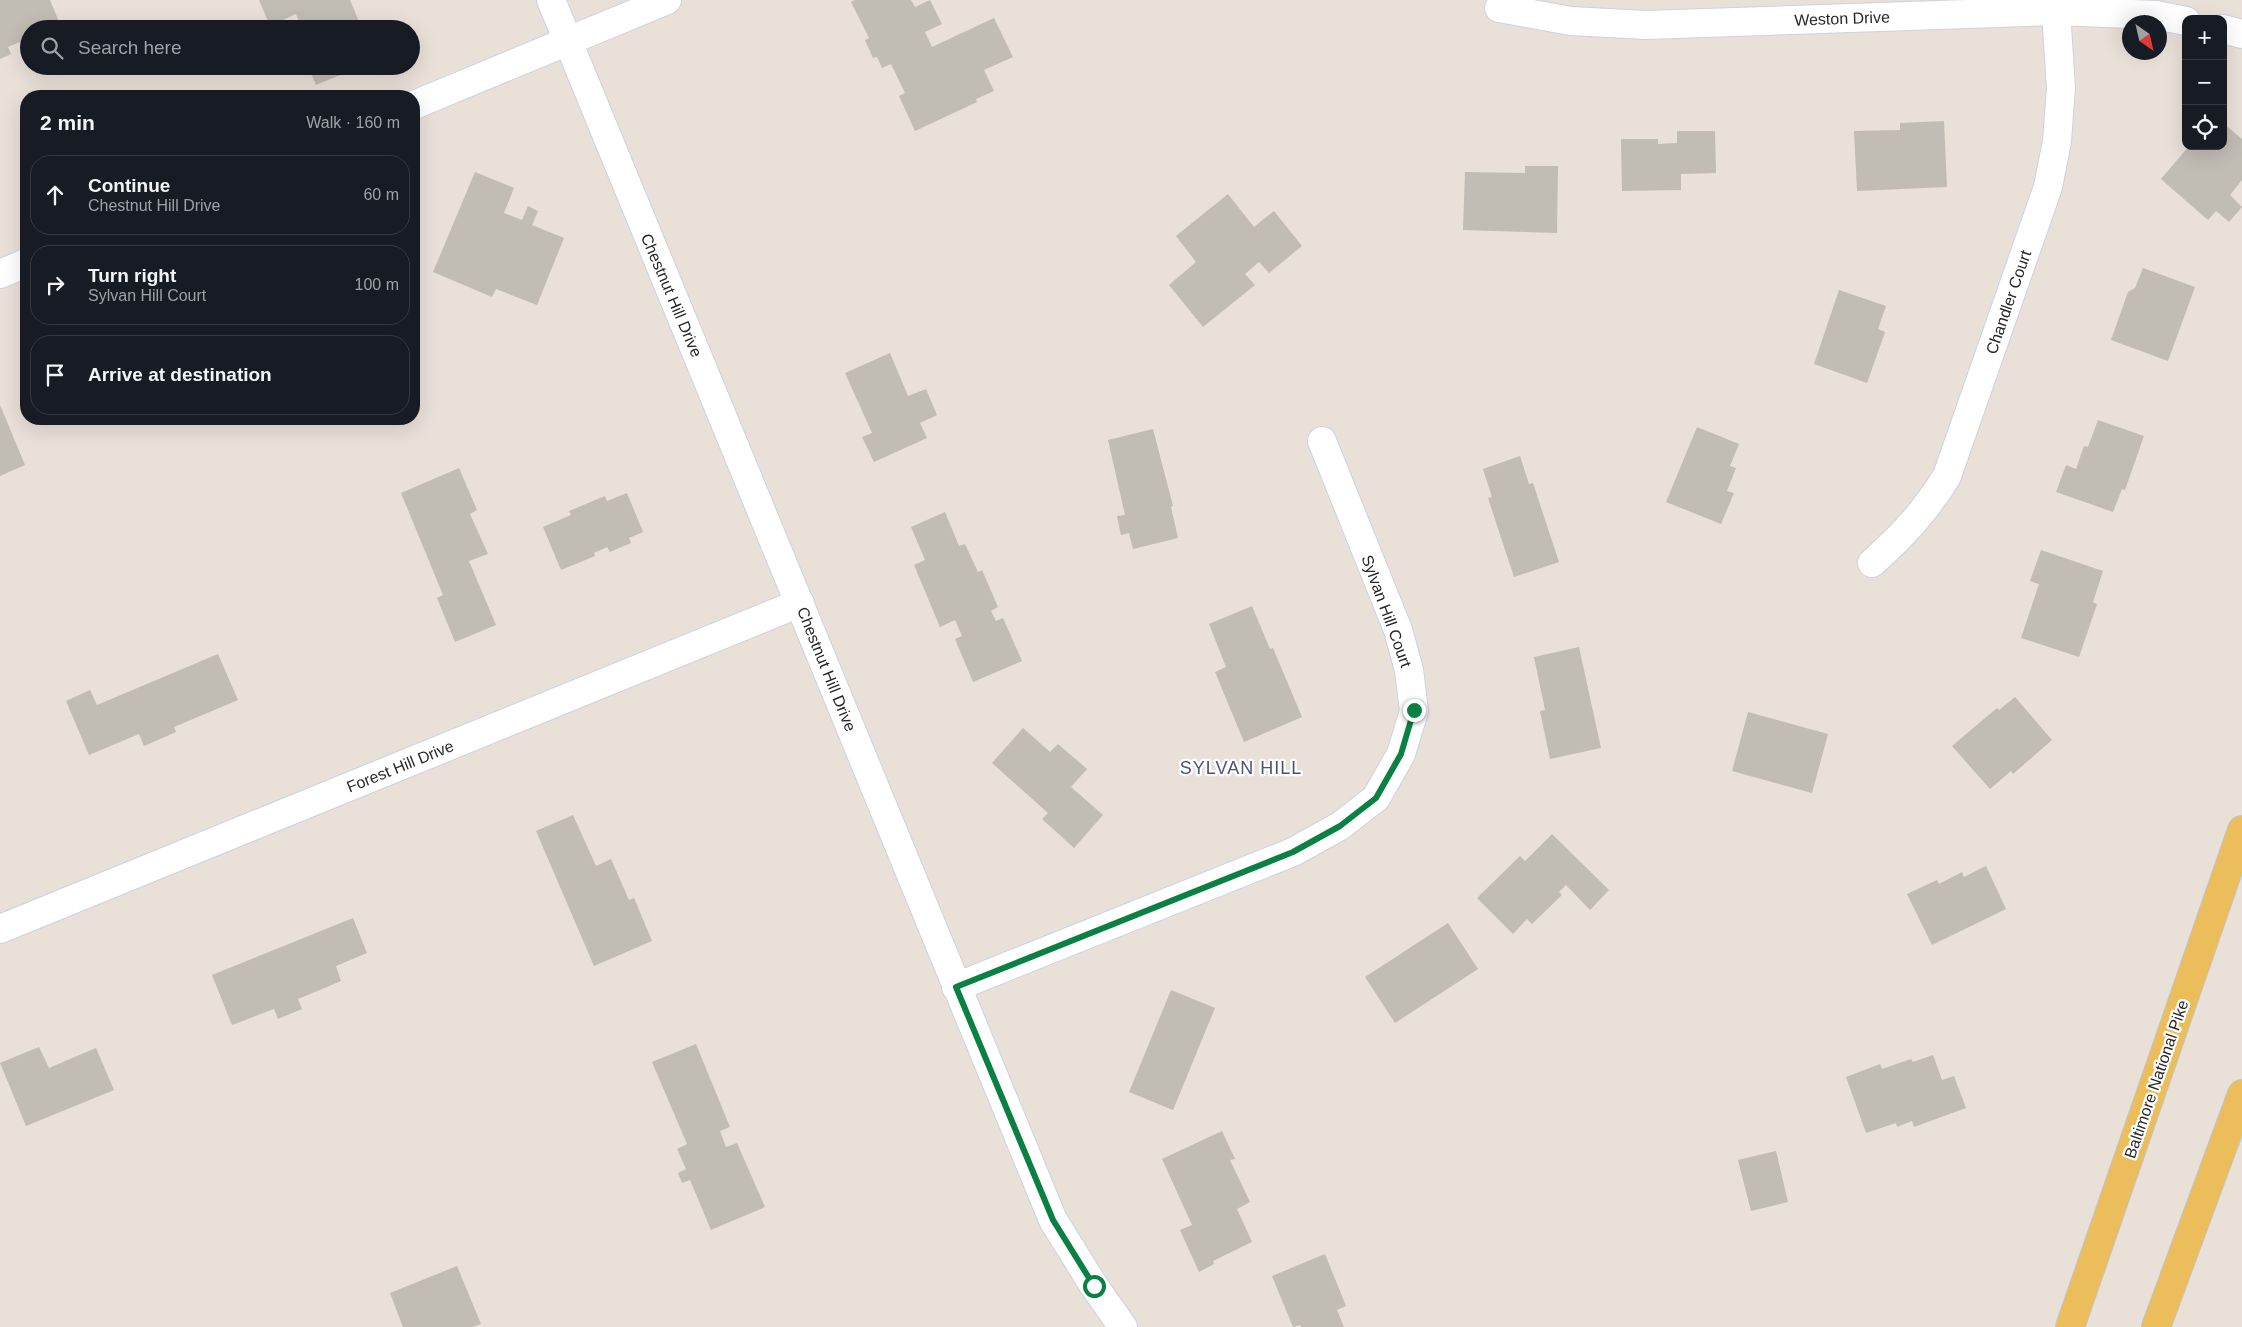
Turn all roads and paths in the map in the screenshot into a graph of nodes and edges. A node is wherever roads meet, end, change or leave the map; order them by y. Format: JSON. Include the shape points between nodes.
{"nodes":[{"id":1,"x":551,"y":0,"type":"edge"},
{"id":2,"x":667,"y":0,"type":"edge"},
{"id":3,"x":1499,"y":8,"type":"dead end"},
{"id":4,"x":2056,"y":11,"type":"junction"},
{"id":5,"x":2182,"y":20,"type":"edge"},
{"id":6,"x":2227,"y":30,"type":"edge"},
{"id":7,"x":2242,"y":34,"type":"edge"},
{"id":8,"x":568,"y":43,"type":"junction"},
{"id":9,"x":420,"y":103,"type":"edge"},
{"id":10,"x":20,"y":266,"type":"edge"},
{"id":11,"x":0,"y":274,"type":"edge"},
{"id":12,"x":1322,"y":442,"type":"dead end"},
{"id":13,"x":1872,"y":563,"type":"dead end"},
{"id":14,"x":800,"y":604,"type":"junction"},
{"id":15,"x":2242,"y":830,"type":"edge"},
{"id":16,"x":0,"y":929,"type":"edge"},
{"id":17,"x":956,"y":987,"type":"junction"},
{"id":18,"x":2242,"y":1094,"type":"edge"},
{"id":19,"x":1124,"y":1327,"type":"edge"},
{"id":20,"x":2070,"y":1327,"type":"edge"},
{"id":21,"x":2156,"y":1327,"type":"edge"}],
"edges":[{"from":1,"to":8,"type":"street","name":"Chestnut Hill Drive"},
{"from":2,"to":8,"type":"street"},
{"from":3,"to":4,"type":"street","name":"Weston Drive","via":[[1571,21],[1646,24]]},
{"from":4,"to":5,"type":"street","name":"Weston Drive","via":[[2156,15]]},
{"from":4,"to":13,"type":"street","name":"Chandler Court","via":[[2061,88],[2057,140],[2048,187],[1947,476],[1928,506],[1901,538]]},
{"from":6,"to":7,"type":"street"},
{"from":8,"to":9,"type":"street"},
{"from":8,"to":14,"type":"street","name":"Chestnut Hill Drive"},
{"from":10,"to":11,"type":"street"},
{"from":12,"to":17,"type":"street","name":"Sylvan Hill Court","via":[[1398,630],[1410,670],[1414,710],[1401,754],[1376,798],[1340,826],[1293,852]]},
{"from":14,"to":16,"type":"street","name":"Forest Hill Drive"},
{"from":14,"to":17,"type":"street","name":"Chestnut Hill Drive"},
{"from":15,"to":20,"type":"main road","name":"Baltimore National Pike"},
{"from":17,"to":19,"type":"street","name":"Chestnut Hill Drive","via":[[1053,1220]]},
{"from":18,"to":21,"type":"main road"}]}
